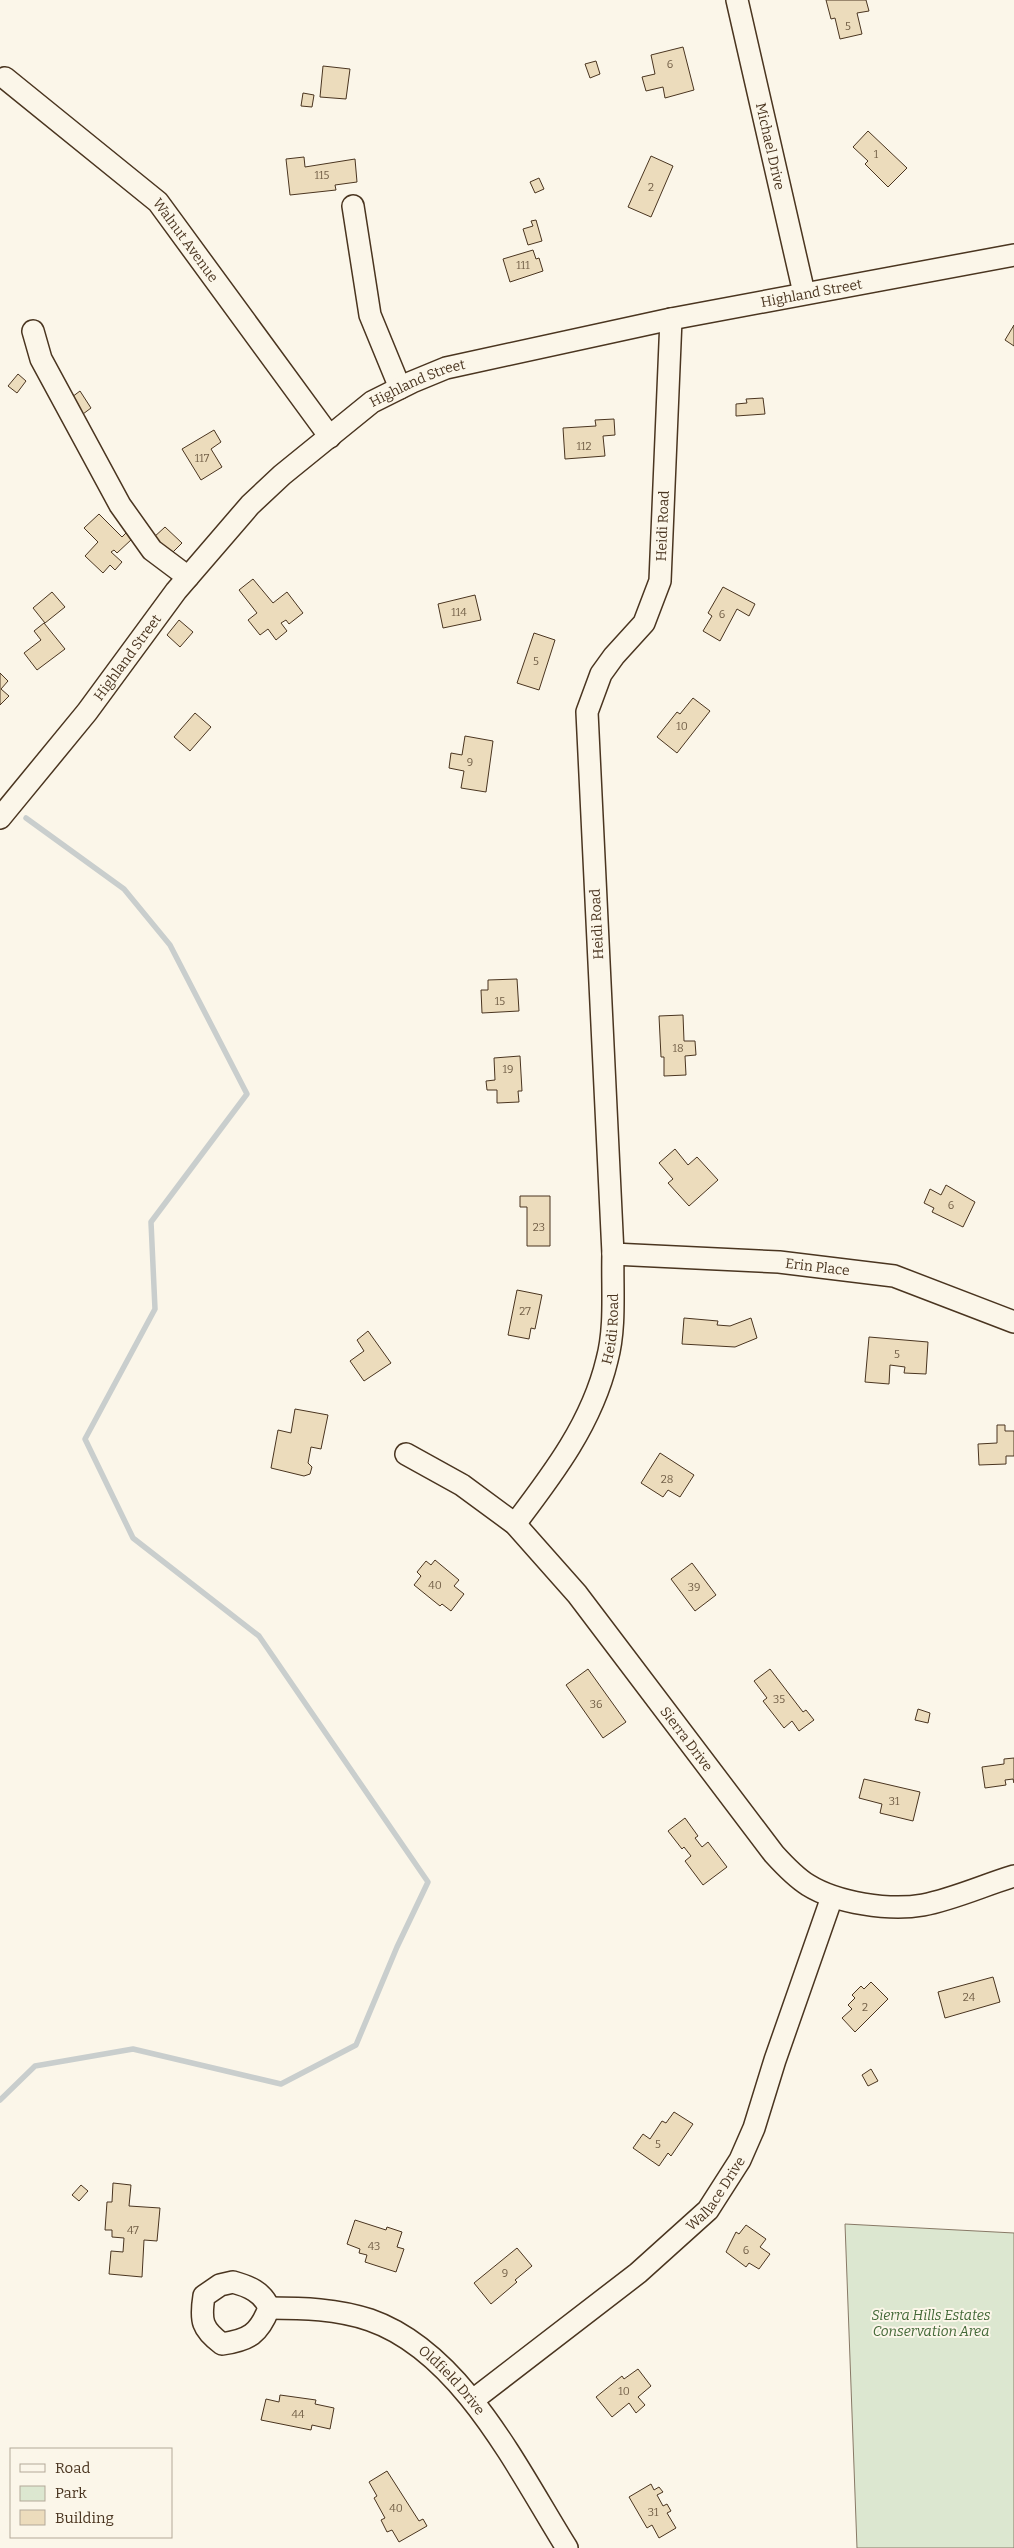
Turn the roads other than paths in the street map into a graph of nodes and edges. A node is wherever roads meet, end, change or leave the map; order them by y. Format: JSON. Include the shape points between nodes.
{"nodes":[{"id":1,"x":737,"y":0,"type":"edge"},
{"id":2,"x":5,"y":78,"type":"dead end"},
{"id":3,"x":353,"y":206,"type":"dead end"},
{"id":4,"x":1014,"y":255,"type":"edge"},
{"id":5,"x":804,"y":293,"type":"junction"},
{"id":6,"x":671,"y":319,"type":"junction"},
{"id":7,"x":33,"y":331,"type":"dead end"},
{"id":8,"x":400,"y":388,"type":"junction"},
{"id":9,"x":330,"y":436,"type":"junction"},
{"id":10,"x":188,"y":577,"type":"junction"},
{"id":11,"x":0,"y":818,"type":"edge"},
{"id":12,"x":612,"y":1254,"type":"junction"},
{"id":13,"x":1014,"y":1322,"type":"edge"},
{"id":14,"x":406,"y":1454,"type":"dead end"},
{"id":15,"x":515,"y":1524,"type":"junction"},
{"id":16,"x":1014,"y":1876,"type":"edge"},
{"id":17,"x":832,"y":1897,"type":"junction"},
{"id":18,"x":268,"y":2308,"type":"dead end"},
{"id":19,"x":473,"y":2400,"type":"junction"},
{"id":20,"x":567,"y":2548,"type":"edge"}],
"edges":[{"from":1,"to":5,"type":"street","name":"Michael Drive"},
{"from":2,"to":9,"type":"street","name":"Walnut Avenue","via":[[158,202]]},
{"from":3,"to":8,"type":"street","via":[[370,315]]},
{"from":4,"to":5,"type":"street","name":"Highland Street"},
{"from":5,"to":6,"type":"street","name":"Highland Street"},
{"from":6,"to":8,"type":"street","name":"Highland Street","via":[[446,368]]},
{"from":6,"to":12,"type":"street","name":"Heidi Road","via":[[660,581],[644,623],[601,674],[587,712]]},
{"from":7,"to":10,"type":"street","via":[[41,359],[120,505],[152,550]]},
{"from":8,"to":9,"type":"street","name":"Highland Street","via":[[372,402]]},
{"from":9,"to":10,"type":"street","name":"Highland Street","via":[[250,504]]},
{"from":10,"to":11,"type":"street","name":"Highland Street","via":[[88,712]]},
{"from":12,"to":13,"type":"street","name":"Erin Place","via":[[779,1262],[894,1276]]},
{"from":12,"to":15,"type":"street","name":"Heidi Road","via":[[608,1360],[594,1403],[546,1483]]},
{"from":14,"to":15,"type":"street","name":"Sierra Drive","via":[[462,1486]]},
{"from":15,"to":17,"type":"street","name":"Sierra Drive","via":[[577,1594],[774,1854],[807,1884]]},
{"from":16,"to":17,"type":"street","name":"Sierra Drive","via":[[923,1905],[900,1907]]},
{"from":17,"to":19,"type":"street","name":"Wallace Drive","via":[[754,2128],[740,2160],[708,2210],[638,2273]]},
{"from":18,"to":19,"type":"street","name":"Oldfield Drive","via":[[325,2310],[371,2320],[409,2340],[442,2366]]},
{"from":19,"to":20,"type":"street","name":"Oldfield Drive"}]}
